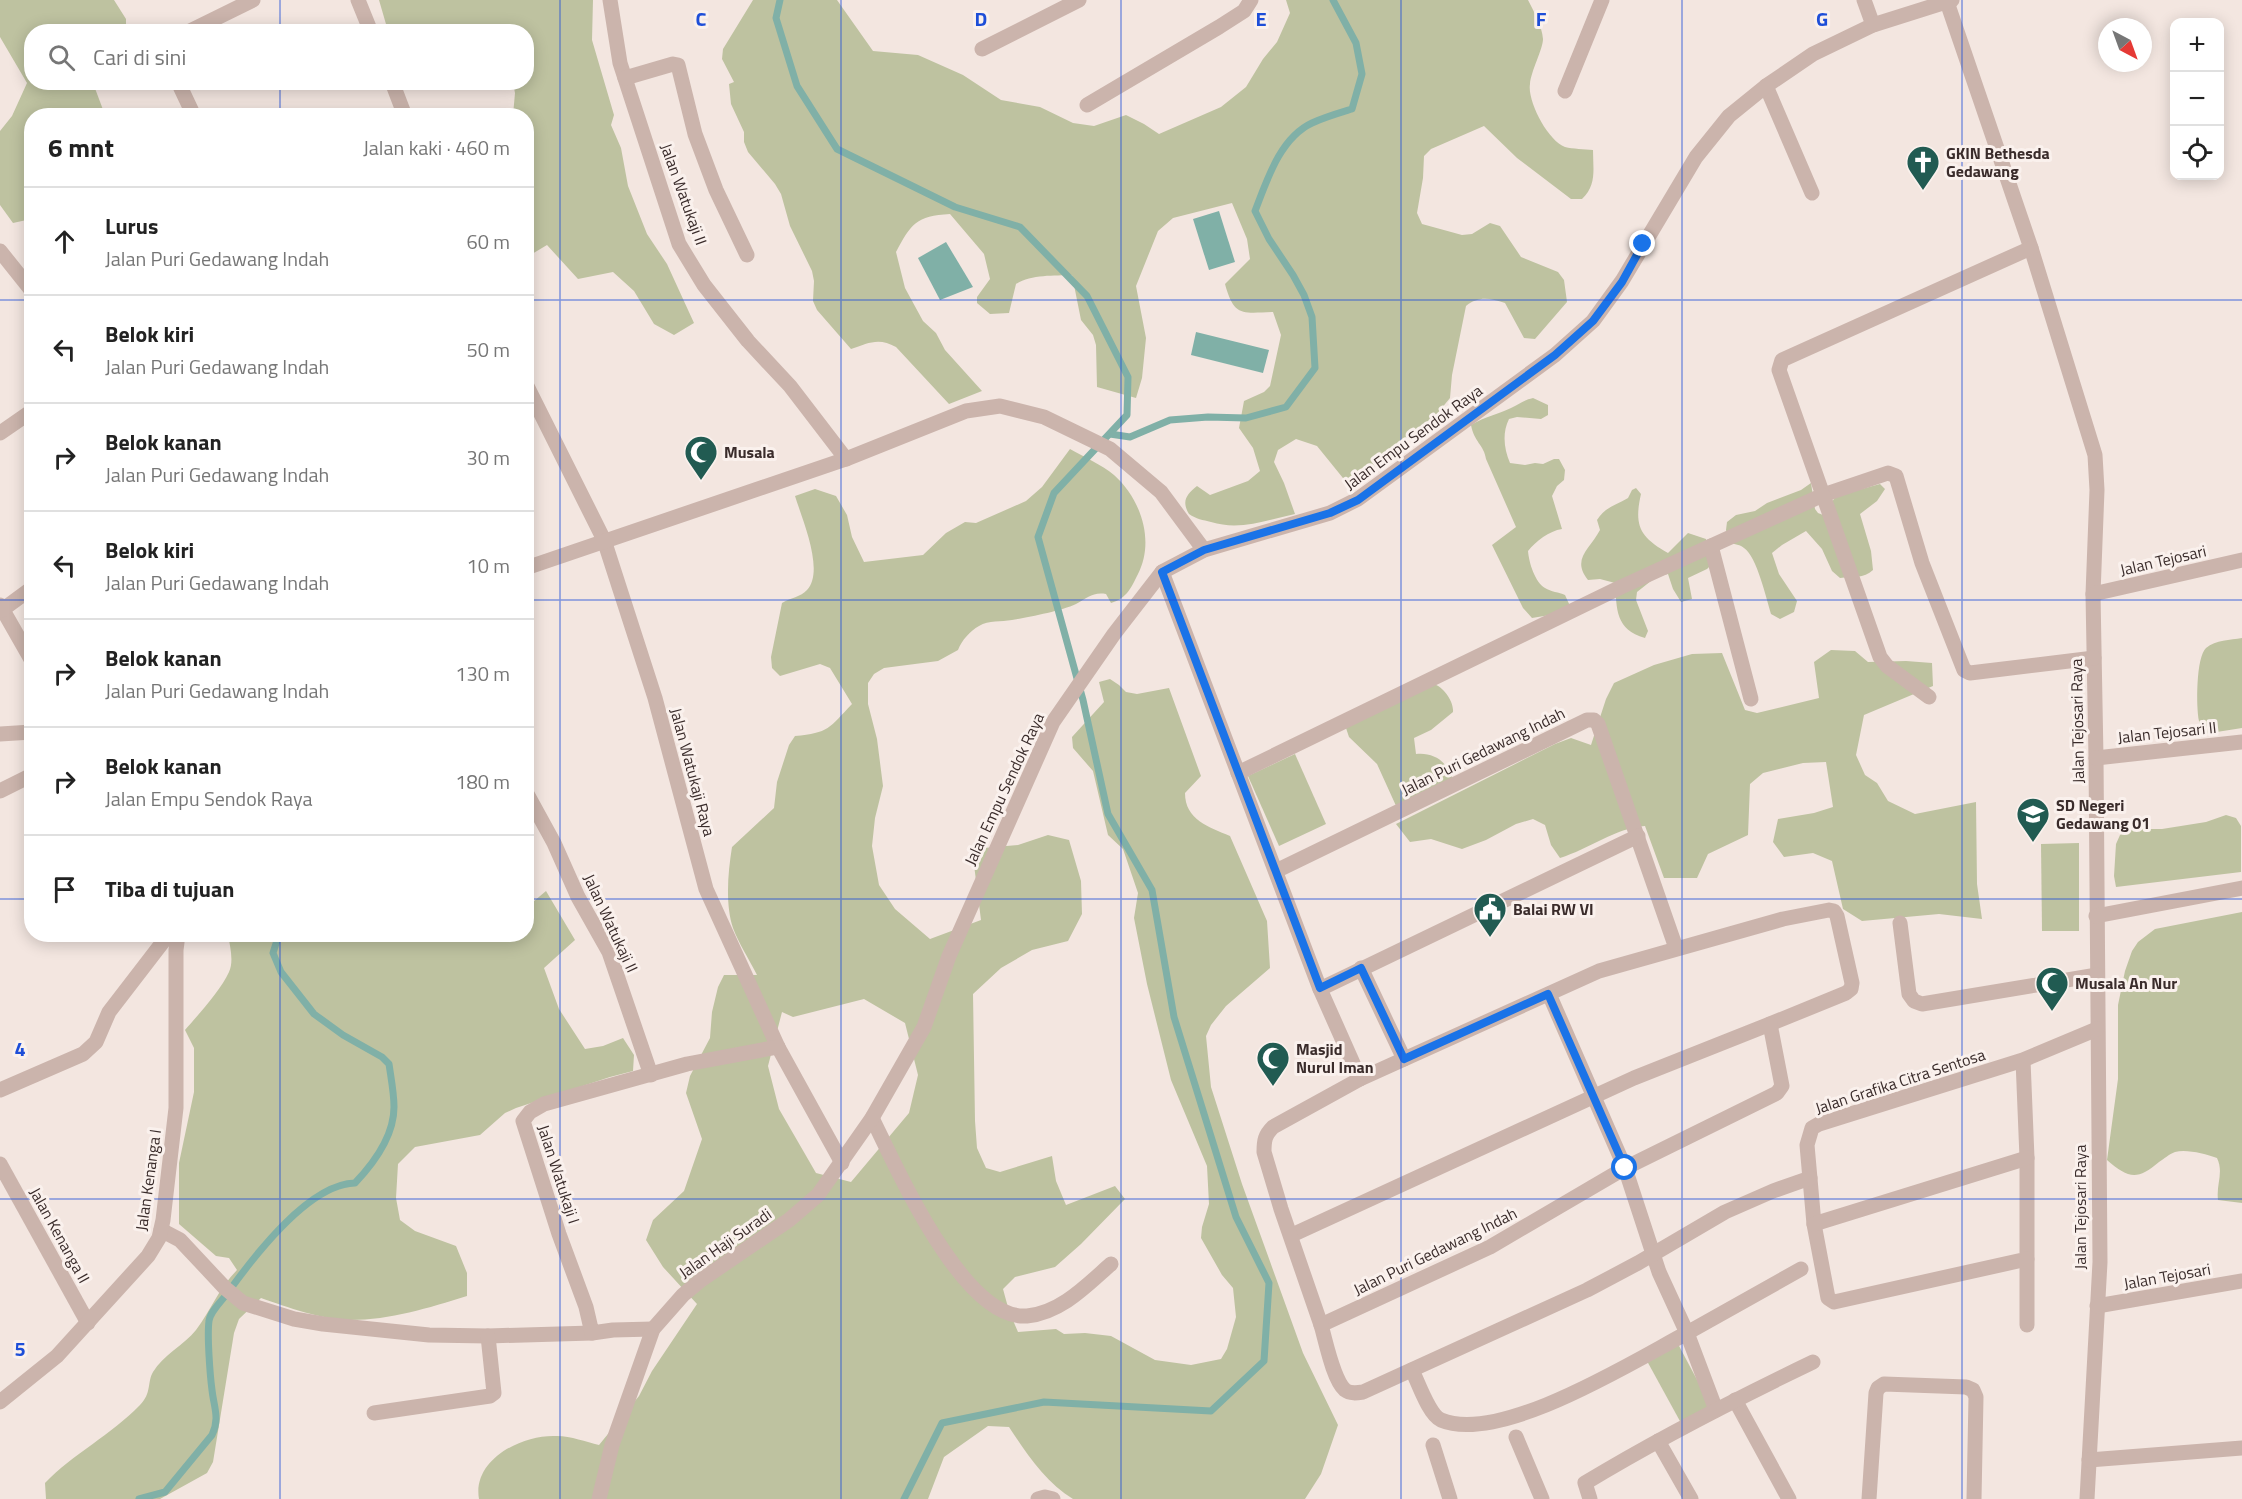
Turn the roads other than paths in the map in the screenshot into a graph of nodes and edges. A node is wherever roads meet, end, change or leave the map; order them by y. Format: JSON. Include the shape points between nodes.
{"nodes":[{"id":1,"x":253,"y":0,"type":"edge"},
{"id":2,"x":358,"y":0,"type":"edge"},
{"id":3,"x":610,"y":0,"type":"edge"},
{"id":4,"x":1079,"y":0,"type":"edge"},
{"id":5,"x":1602,"y":0,"type":"edge"},
{"id":6,"x":1864,"y":0,"type":"edge"},
{"id":7,"x":1949,"y":1,"type":"edge"},
{"id":8,"x":1248,"y":6,"type":"edge"},
{"id":9,"x":204,"y":24,"type":"edge"},
{"id":10,"x":368,"y":24,"type":"edge"},
{"id":11,"x":1873,"y":25,"type":"junction"},
{"id":12,"x":982,"y":49,"type":"dead end"},
{"id":13,"x":625,"y":78,"type":"junction"},
{"id":14,"x":1766,"y":86,"type":"junction"},
{"id":15,"x":182,"y":90,"type":"edge"},
{"id":16,"x":395,"y":90,"type":"edge"},
{"id":17,"x":1565,"y":91,"type":"dead end"},
{"id":18,"x":1087,"y":105,"type":"dead end"},
{"id":19,"x":190,"y":108,"type":"edge"},
{"id":20,"x":402,"y":108,"type":"edge"},
{"id":21,"x":1812,"y":193,"type":"dead end"},
{"id":22,"x":2031,"y":248,"type":"junction"},
{"id":23,"x":0,"y":251,"type":"edge"},
{"id":24,"x":747,"y":255,"type":"dead end"},
{"id":25,"x":24,"y":281,"type":"edge"},
{"id":26,"x":534,"y":408,"type":"edge"},
{"id":27,"x":24,"y":416,"type":"edge"},
{"id":28,"x":0,"y":432,"type":"edge"},
{"id":29,"x":846,"y":459,"type":"junction"},
{"id":30,"x":1823,"y":495,"type":"junction"},
{"id":31,"x":604,"y":540,"type":"junction"},
{"id":32,"x":1711,"y":546,"type":"junction"},
{"id":33,"x":1204,"y":550,"type":"junction"},
{"id":34,"x":2242,"y":560,"type":"edge"},
{"id":35,"x":534,"y":565,"type":"edge"},
{"id":36,"x":1162,"y":572,"type":"junction"},
{"id":37,"x":24,"y":593,"type":"edge"},
{"id":38,"x":2093,"y":594,"type":"junction"},
{"id":39,"x":1,"y":607,"type":"edge"},
{"id":40,"x":24,"y":647,"type":"edge"},
{"id":41,"x":2094,"y":658,"type":"junction"},
{"id":42,"x":1929,"y":697,"type":"dead end"},
{"id":43,"x":1751,"y":699,"type":"dead end"},
{"id":44,"x":24,"y":732,"type":"edge"},
{"id":45,"x":0,"y":734,"type":"edge"},
{"id":46,"x":2242,"y":742,"type":"edge"},
{"id":47,"x":2096,"y":758,"type":"junction"},
{"id":48,"x":1239,"y":772,"type":"junction"},
{"id":49,"x":24,"y":779,"type":"edge"},
{"id":50,"x":0,"y":791,"type":"edge"},
{"id":51,"x":534,"y":807,"type":"edge"},
{"id":52,"x":1638,"y":836,"type":"junction"},
{"id":53,"x":1276,"y":871,"type":"junction"},
{"id":54,"x":2242,"y":888,"type":"edge"},
{"id":55,"x":2096,"y":916,"type":"junction"},
{"id":56,"x":1900,"y":923,"type":"dead end"},
{"id":57,"x":163,"y":942,"type":"edge"},
{"id":58,"x":177,"y":942,"type":"edge"},
{"id":59,"x":1676,"y":948,"type":"junction"},
{"id":60,"x":1361,"y":968,"type":"junction"},
{"id":61,"x":2097,"y":975,"type":"junction"},
{"id":62,"x":1320,"y":988,"type":"junction"},
{"id":63,"x":1548,"y":994,"type":"junction"},
{"id":64,"x":1770,"y":1024,"type":"junction"},
{"id":65,"x":2097,"y":1029,"type":"junction"},
{"id":66,"x":778,"y":1047,"type":"junction"},
{"id":67,"x":1404,"y":1059,"type":"junction"},
{"id":68,"x":2023,"y":1060,"type":"junction"},
{"id":69,"x":651,"y":1075,"type":"junction"},
{"id":70,"x":1360,"y":1079,"type":"junction"},
{"id":71,"x":0,"y":1090,"type":"edge"},
{"id":72,"x":1593,"y":1096,"type":"junction"},
{"id":73,"x":872,"y":1118,"type":"junction"},
{"id":74,"x":2027,"y":1158,"type":"junction"},
{"id":75,"x":842,"y":1163,"type":"junction"},
{"id":76,"x":0,"y":1164,"type":"edge"},
{"id":77,"x":1625,"y":1168,"type":"junction"},
{"id":78,"x":1810,"y":1178,"type":"junction"},
{"id":79,"x":1814,"y":1224,"type":"junction"},
{"id":80,"x":161,"y":1230,"type":"junction"},
{"id":81,"x":1292,"y":1235,"type":"junction"},
{"id":82,"x":1654,"y":1254,"type":"junction"},
{"id":83,"x":2026,"y":1259,"type":"junction"},
{"id":84,"x":1111,"y":1264,"type":"dead end"},
{"id":85,"x":1801,"y":1269,"type":"dead end"},
{"id":86,"x":2242,"y":1281,"type":"edge"},
{"id":87,"x":2097,"y":1306,"type":"junction"},
{"id":88,"x":88,"y":1323,"type":"junction"},
{"id":89,"x":2026,"y":1324,"type":"dead end"},
{"id":90,"x":1321,"y":1325,"type":"junction"},
{"id":91,"x":652,"y":1329,"type":"junction"},
{"id":92,"x":592,"y":1333,"type":"junction"},
{"id":93,"x":1687,"y":1333,"type":"junction"},
{"id":94,"x":488,"y":1336,"type":"junction"},
{"id":95,"x":1813,"y":1362,"type":"dead end"},
{"id":96,"x":1412,"y":1370,"type":"junction"},
{"id":97,"x":1734,"y":1400,"type":"junction"},
{"id":98,"x":0,"y":1402,"type":"edge"},
{"id":99,"x":1716,"y":1410,"type":"junction"},
{"id":100,"x":374,"y":1413,"type":"dead end"},
{"id":101,"x":1516,"y":1437,"type":"dead end"},
{"id":102,"x":1658,"y":1441,"type":"junction"},
{"id":103,"x":1432,"y":1445,"type":"dead end"},
{"id":104,"x":2242,"y":1448,"type":"edge"},
{"id":105,"x":2089,"y":1460,"type":"junction"},
{"id":106,"x":599,"y":1499,"type":"edge"},
{"id":107,"x":1038,"y":1499,"type":"edge"},
{"id":108,"x":1053,"y":1499,"type":"edge"},
{"id":109,"x":1450,"y":1499,"type":"edge"},
{"id":110,"x":1542,"y":1499,"type":"edge"},
{"id":111,"x":1590,"y":1499,"type":"edge"},
{"id":112,"x":1691,"y":1499,"type":"edge"},
{"id":113,"x":1789,"y":1499,"type":"edge"},
{"id":114,"x":1869,"y":1499,"type":"edge"},
{"id":115,"x":1974,"y":1499,"type":"edge"},
{"id":116,"x":2087,"y":1499,"type":"edge"}],
"edges":[{"from":1,"to":9,"type":"street"},
{"from":2,"to":10,"type":"street"},
{"from":3,"to":13,"type":"street","name":"Jalan Watukaji II"},
{"from":4,"to":12,"type":"street"},
{"from":5,"to":17,"type":"street"},
{"from":6,"to":11,"type":"street"},
{"from":7,"to":11,"type":"street","name":"Jalan Empu Sendok Raya"},
{"from":7,"to":22,"type":"street","name":"Jalan Tejosari Raya"},
{"from":8,"to":18,"type":"street"},
{"from":11,"to":14,"type":"street","name":"Jalan Empu Sendok Raya","via":[[1813,54]]},
{"from":13,"to":24,"type":"street","via":[[678,65],[695,135]]},
{"from":13,"to":29,"type":"street","name":"Jalan Watukaji II","via":[[679,244],[704,285]]},
{"from":14,"to":21,"type":"street"},
{"from":14,"to":33,"type":"street","name":"Jalan Empu Sendok Raya","via":[[1714,132],[1622,282],[1593,321],[1555,355],[1344,508]]},
{"from":15,"to":19,"type":"street"},
{"from":16,"to":20,"type":"street"},
{"from":22,"to":30,"type":"street","via":[[1782,360],[1779,370]]},
{"from":22,"to":38,"type":"street","name":"Jalan Tejosari Raya","via":[[2095,455]]},
{"from":23,"to":25,"type":"street"},
{"from":26,"to":31,"type":"street","name":"Jalan Watukaji Raya"},
{"from":27,"to":28,"type":"street"},
{"from":29,"to":31,"type":"street"},
{"from":29,"to":33,"type":"street","via":[[966,411],[1000,406],[1044,417],[1110,449],[1161,492]]},
{"from":30,"to":32,"type":"street"},
{"from":30,"to":41,"type":"street","via":[[1888,473],[1896,476],[1922,563],[1966,672]]},
{"from":30,"to":42,"type":"street","via":[[1881,657],[1887,666]]},
{"from":31,"to":35,"type":"street"},
{"from":31,"to":66,"type":"street","name":"Jalan Watukaji Raya","via":[[655,698],[706,889]]},
{"from":32,"to":43,"type":"street"},
{"from":32,"to":48,"type":"street"},
{"from":33,"to":36,"type":"street","name":"Jalan Empu Sendok Raya"},
{"from":34,"to":38,"type":"street","name":"Jalan Tejosari"},
{"from":36,"to":48,"type":"street"},
{"from":36,"to":73,"type":"street","name":"Jalan Empu Sendok Raya","via":[[1053,722],[948,956],[924,1027]]},
{"from":37,"to":39,"type":"street"},
{"from":38,"to":41,"type":"street","name":"Jalan Tejosari Raya"},
{"from":39,"to":40,"type":"street"},
{"from":41,"to":47,"type":"street","name":"Jalan Tejosari Raya"},
{"from":44,"to":45,"type":"street"},
{"from":46,"to":47,"type":"street","name":"Jalan Tejosari II"},
{"from":47,"to":55,"type":"street","name":"Jalan Tejosari Raya"},
{"from":48,"to":53,"type":"street"},
{"from":49,"to":50,"type":"street"},
{"from":51,"to":69,"type":"street","name":"Jalan Watukaji II","via":[[609,952]]},
{"from":52,"to":53,"type":"street","name":"Jalan Puri Gedawang Indah","via":[[1598,724],[1587,720]]},
{"from":52,"to":59,"type":"street","name":"Jalan Puri Gedawang Indah"},
{"from":52,"to":60,"type":"street"},
{"from":53,"to":62,"type":"street"},
{"from":54,"to":55,"type":"street"},
{"from":55,"to":61,"type":"street","name":"Jalan Tejosari Raya"},
{"from":56,"to":61,"type":"street","via":[[1909,994],[1922,1004]]},
{"from":57,"to":71,"type":"street","via":[[109,1012],[96,1042],[83,1053]]},
{"from":58,"to":80,"type":"street","name":"Jalan Kenanga I","via":[[176,1108]]},
{"from":59,"to":63,"type":"street","via":[[1599,971]]},
{"from":59,"to":64,"type":"street","via":[[1783,919],[1834,911],[1851,989]]},
{"from":60,"to":62,"type":"street"},
{"from":60,"to":67,"type":"street"},
{"from":61,"to":65,"type":"street","name":"Jalan Tejosari Raya"},
{"from":62,"to":70,"type":"street"},
{"from":63,"to":67,"type":"street"},
{"from":63,"to":72,"type":"street"},
{"from":64,"to":72,"type":"street"},
{"from":64,"to":77,"type":"street","name":"Jalan Puri Gedawang Indah","via":[[1781,1090]]},
{"from":65,"to":68,"type":"street","name":"Jalan Grafika Citra Sentosa"},
{"from":65,"to":87,"type":"street","name":"Jalan Tejosari Raya"},
{"from":66,"to":69,"type":"street","name":"Jalan Watukaji I"},
{"from":66,"to":75,"type":"street","name":"Jalan Watukaji Raya"},
{"from":67,"to":70,"type":"street"},
{"from":68,"to":74,"type":"street"},
{"from":68,"to":78,"type":"street","name":"Jalan Grafika Citra Sentosa","via":[[1819,1124],[1812,1128],[1807,1145]]},
{"from":69,"to":92,"type":"street","name":"Jalan Watukaji I","via":[[544,1104],[523,1121]]},
{"from":70,"to":81,"type":"street","via":[[1273,1127],[1265,1136],[1264,1152]]},
{"from":72,"to":77,"type":"street"},
{"from":72,"to":81,"type":"street"},
{"from":73,"to":75,"type":"street","name":"Jalan Empu Sendok Raya"},
{"from":73,"to":84,"type":"street","via":[[943,1252],[963,1277],[999,1309],[1027,1316],[1049,1311],[1070,1299]]},
{"from":74,"to":79,"type":"street"},
{"from":74,"to":83,"type":"street"},
{"from":75,"to":91,"type":"street","name":"Jalan Haji Suradi","via":[[818,1195],[789,1220],[701,1280]]},
{"from":76,"to":88,"type":"street","name":"Jalan Kenanga II"},
{"from":77,"to":82,"type":"street"},
{"from":77,"to":90,"type":"street","name":"Jalan Puri Gedawang Indah","via":[[1490,1247]]},
{"from":78,"to":79,"type":"street","name":"Jalan Grafika Citra Sentosa"},
{"from":78,"to":82,"type":"street","via":[[1725,1212]]},
{"from":79,"to":83,"type":"street","name":"Jalan Grafika Citra Sentosa","via":[[1828,1298],[1834,1302]]},
{"from":80,"to":88,"type":"street","name":"Jalan Kenanga I","via":[[148,1256]]},
{"from":80,"to":94,"type":"street","via":[[180,1240],[243,1303],[323,1324],[429,1335]]},
{"from":81,"to":90,"type":"street"},
{"from":82,"to":93,"type":"street"},
{"from":82,"to":96,"type":"street","via":[[1587,1290]]},
{"from":83,"to":89,"type":"street"},
{"from":85,"to":93,"type":"street"},
{"from":86,"to":87,"type":"street","name":"Jalan Tejosari"},
{"from":87,"to":105,"type":"street","name":"Jalan Tejosari Raya"},
{"from":88,"to":98,"type":"street","name":"Jalan Kenanga I","via":[[57,1356]]},
{"from":90,"to":96,"type":"street","via":[[1338,1380],[1345,1390],[1363,1392]]},
{"from":91,"to":92,"type":"street"},
{"from":91,"to":106,"type":"street","name":"Jalan Haji Suradi","via":[[612,1445]]},
{"from":92,"to":94,"type":"street"},
{"from":93,"to":96,"type":"street","via":[[1568,1396],[1520,1415],[1479,1424],[1456,1424],[1434,1415]]},
{"from":93,"to":99,"type":"street"},
{"from":94,"to":100,"type":"street","via":[[494,1393],[490,1396]]},
{"from":95,"to":97,"type":"street"},
{"from":97,"to":99,"type":"street"},
{"from":97,"to":113,"type":"street"},
{"from":99,"to":102,"type":"street"},
{"from":101,"to":110,"type":"street"},
{"from":102,"to":111,"type":"street","via":[[1585,1483]]},
{"from":102,"to":112,"type":"street"},
{"from":103,"to":109,"type":"street"},
{"from":104,"to":105,"type":"street"},
{"from":105,"to":116,"type":"street","name":"Jalan Tejosari Raya"},
{"from":107,"to":108,"type":"street"},
{"from":114,"to":115,"type":"street","via":[[1876,1394],[1884,1384],[1973,1390]]}]}
